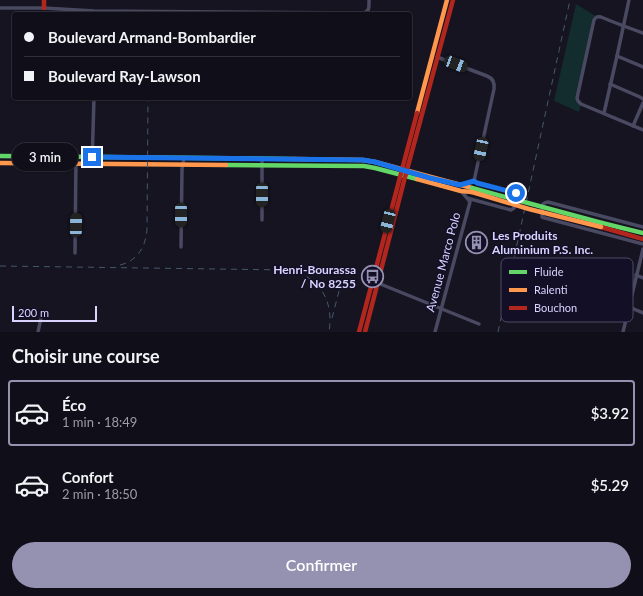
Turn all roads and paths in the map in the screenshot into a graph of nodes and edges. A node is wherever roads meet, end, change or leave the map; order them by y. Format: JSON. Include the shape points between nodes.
{"nodes":[{"id":1,"x":44,"y":0,"type":"edge"},
{"id":2,"x":369,"y":0,"type":"edge"},
{"id":3,"x":447,"y":0,"type":"edge"},
{"id":4,"x":453,"y":0,"type":"edge"},
{"id":5,"x":629,"y":0,"type":"edge"},
{"id":6,"x":0,"y":8,"type":"edge"},
{"id":7,"x":44,"y":8,"type":"junction"},
{"id":8,"x":94,"y":12,"type":"edge"},
{"id":9,"x":624,"y":25,"type":"junction"},
{"id":10,"x":643,"y":34,"type":"edge"},
{"id":11,"x":435,"y":56,"type":"junction"},
{"id":12,"x":617,"y":56,"type":"junction"},
{"id":13,"x":643,"y":67,"type":"edge"},
{"id":14,"x":610,"y":84,"type":"junction"},
{"id":15,"x":643,"y":99,"type":"edge"},
{"id":16,"x":94,"y":100,"type":"edge"},
{"id":17,"x":643,"y":103,"type":"edge"},
{"id":18,"x":604,"y":113,"type":"junction"},
{"id":19,"x":633,"y":126,"type":"junction"},
{"id":20,"x":643,"y":130,"type":"edge"},
{"id":21,"x":0,"y":156,"type":"edge"},
{"id":22,"x":76,"y":157,"type":"junction"},
{"id":23,"x":92,"y":157,"type":"junction"},
{"id":24,"x":184,"y":158,"type":"junction"},
{"id":25,"x":262,"y":159,"type":"junction"},
{"id":26,"x":274,"y":159,"type":"junction"},
{"id":27,"x":0,"y":163,"type":"edge"},
{"id":28,"x":76,"y":164,"type":"junction"},
{"id":29,"x":92,"y":164,"type":"junction"},
{"id":30,"x":183,"y":164,"type":"junction"},
{"id":31,"x":262,"y":165,"type":"junction"},
{"id":32,"x":274,"y":166,"type":"junction"},
{"id":33,"x":405,"y":170,"type":"junction"},
{"id":34,"x":403,"y":176,"type":"junction"},
{"id":35,"x":474,"y":181,"type":"junction"},
{"id":36,"x":460,"y":185,"type":"junction"},
{"id":37,"x":472,"y":190,"type":"junction"},
{"id":38,"x":461,"y":191,"type":"junction"},
{"id":39,"x":467,"y":198,"type":"junction"},
{"id":40,"x":262,"y":220,"type":"dead end"},
{"id":41,"x":601,"y":225,"type":"junction"},
{"id":42,"x":643,"y":228,"type":"edge"},
{"id":43,"x":643,"y":233,"type":"edge"},
{"id":44,"x":643,"y":239,"type":"edge"},
{"id":45,"x":643,"y":244,"type":"edge"},
{"id":46,"x":181,"y":246,"type":"dead end"},
{"id":47,"x":643,"y":249,"type":"edge"},
{"id":48,"x":75,"y":254,"type":"dead end"},
{"id":49,"x":636,"y":275,"type":"junction"},
{"id":50,"x":643,"y":278,"type":"edge"},
{"id":51,"x":373,"y":281,"type":"junction"},
{"id":52,"x":379,"y":282,"type":"junction"},
{"id":53,"x":633,"y":289,"type":"edge"},
{"id":54,"x":442,"y":308,"type":"junction"},
{"id":55,"x":633,"y":309,"type":"edge"},
{"id":56,"x":643,"y":313,"type":"edge"},
{"id":57,"x":41,"y":318,"type":"dead end"},
{"id":58,"x":625,"y":322,"type":"edge"},
{"id":59,"x":479,"y":324,"type":"dead end"},
{"id":60,"x":38,"y":332,"type":"edge"},
{"id":61,"x":359,"y":332,"type":"edge"},
{"id":62,"x":365,"y":332,"type":"edge"},
{"id":63,"x":435,"y":332,"type":"edge"},
{"id":64,"x":623,"y":332,"type":"edge"}],
"edges":[{"from":1,"to":7,"type":"street"},
{"from":2,"to":8,"type":"street","via":[[365,12]]},
{"from":3,"to":11,"type":"street"},
{"from":4,"to":11,"type":"street"},
{"from":5,"to":9,"type":"street"},
{"from":6,"to":7,"type":"street"},
{"from":7,"to":8,"type":"street"},
{"from":9,"to":10,"type":"street"},
{"from":9,"to":12,"type":"street"},
{"from":9,"to":18,"type":"street","via":[[599,16],[594,20],[577,98],[581,104]]},
{"from":11,"to":33,"type":"street"},
{"from":11,"to":35,"type":"street","via":[[490,77],[494,82]]},
{"from":12,"to":13,"type":"street"},
{"from":12,"to":14,"type":"street"},
{"from":14,"to":15,"type":"street"},
{"from":14,"to":18,"type":"street"},
{"from":16,"to":23,"type":"street"},
{"from":17,"to":19,"type":"street"},
{"from":18,"to":19,"type":"street"},
{"from":19,"to":20,"type":"street"},
{"from":21,"to":22,"type":"street"},
{"from":22,"to":23,"type":"street"},
{"from":22,"to":28,"type":"street"},
{"from":23,"to":24,"type":"street"},
{"from":23,"to":29,"type":"street"},
{"from":24,"to":25,"type":"street"},
{"from":24,"to":30,"type":"street"},
{"from":25,"to":26,"type":"street"},
{"from":25,"to":31,"type":"street"},
{"from":26,"to":32,"type":"street"},
{"from":26,"to":33,"type":"street","via":[[363,160]]},
{"from":27,"to":28,"type":"street"},
{"from":28,"to":29,"type":"street"},
{"from":28,"to":48,"type":"street"},
{"from":29,"to":30,"type":"street"},
{"from":30,"to":31,"type":"street"},
{"from":30,"to":46,"type":"street"},
{"from":31,"to":32,"type":"street"},
{"from":31,"to":40,"type":"street"},
{"from":32,"to":34,"type":"street","via":[[364,166]]},
{"from":33,"to":34,"type":"street"},
{"from":33,"to":36,"type":"street"},
{"from":34,"to":38,"type":"street"},
{"from":34,"to":51,"type":"street"},
{"from":34,"to":52,"type":"street"},
{"from":35,"to":36,"type":"street"},
{"from":35,"to":39,"type":"street","via":[[516,193],[518,196],[514,208],[511,210]]},
{"from":36,"to":37,"type":"street"},
{"from":37,"to":38,"type":"street"},
{"from":37,"to":41,"type":"street","bridge":true},
{"from":38,"to":39,"type":"street"},
{"from":39,"to":54,"type":"street","name":"Avenue Marco Polo","via":[[470,202]]},
{"from":41,"to":43,"type":"street"},
{"from":41,"to":44,"type":"street"},
{"from":42,"to":45,"type":"street","via":[[548,202],[544,204],[542,217]]},
{"from":47,"to":49,"type":"street"},
{"from":49,"to":50,"type":"street"},
{"from":49,"to":53,"type":"street"},
{"from":51,"to":52,"type":"street"},
{"from":51,"to":61,"type":"street"},
{"from":52,"to":54,"type":"street"},
{"from":52,"to":62,"type":"street"},
{"from":54,"to":59,"type":"street"},
{"from":54,"to":63,"type":"street","name":"Avenue Marco Polo"},
{"from":55,"to":56,"type":"street"},
{"from":57,"to":60,"type":"street"},
{"from":58,"to":64,"type":"street"}]}
